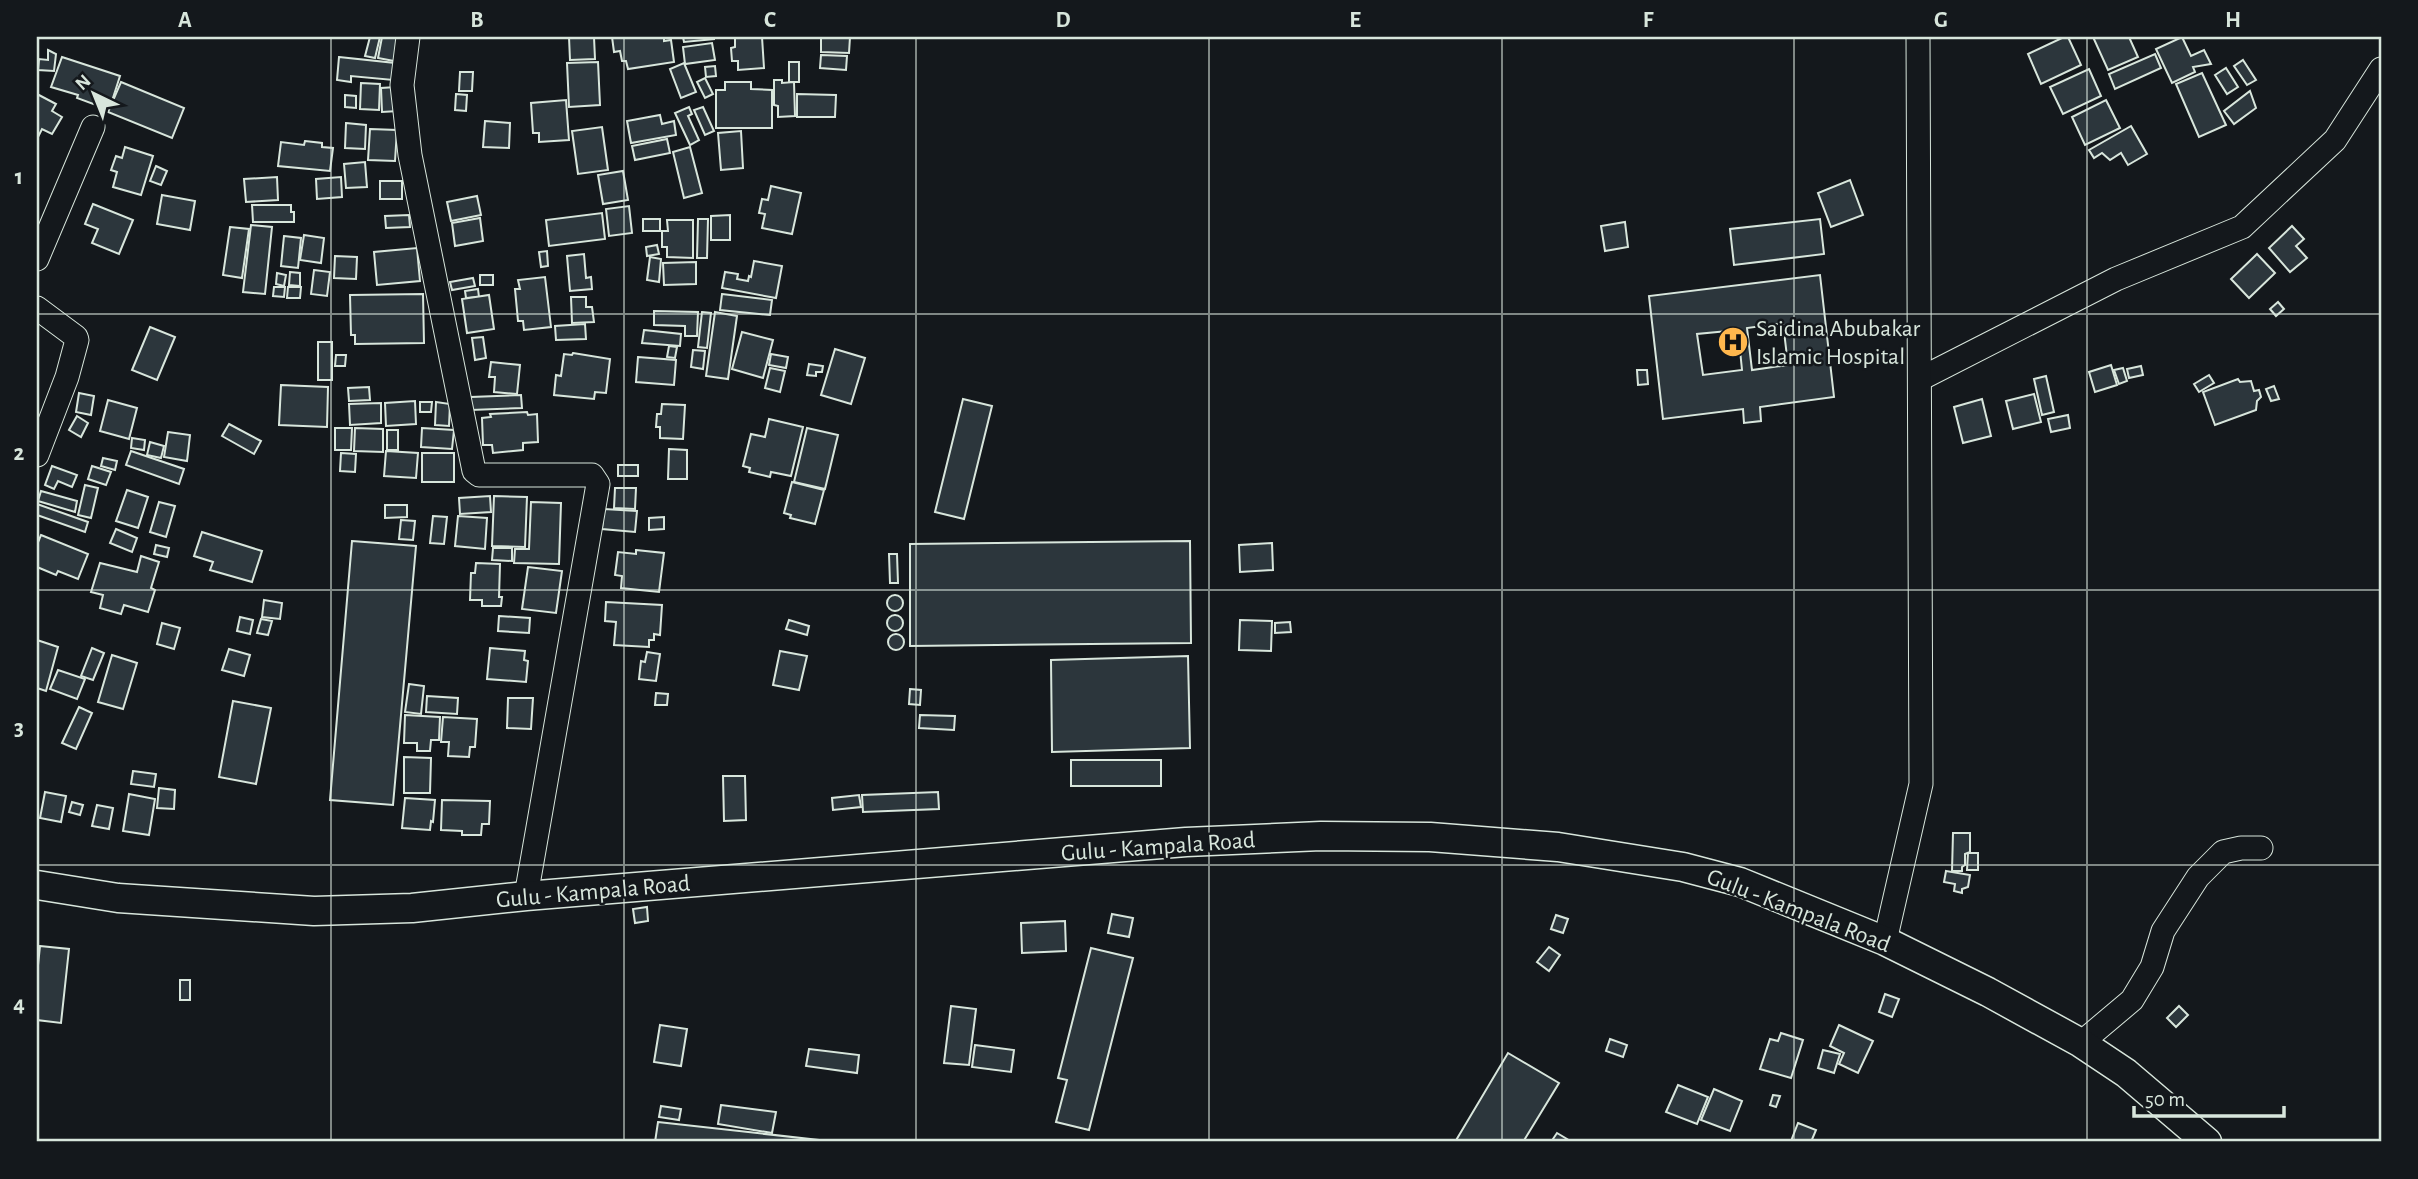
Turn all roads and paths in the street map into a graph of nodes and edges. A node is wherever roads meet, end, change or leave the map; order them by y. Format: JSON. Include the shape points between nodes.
{"nodes":[{"id":1,"x":408,"y":37,"type":"edge"},
{"id":2,"x":1918,"y":37,"type":"edge"},
{"id":3,"x":2381,"y":69,"type":"edge"},
{"id":4,"x":93,"y":127,"type":"dead end"},
{"id":5,"x":42,"y":232,"type":"edge"},
{"id":6,"x":37,"y":259,"type":"edge"},
{"id":7,"x":37,"y":308,"type":"edge"},
{"id":8,"x":1920,"y":379,"type":"junction"},
{"id":9,"x":37,"y":455,"type":"edge"},
{"id":10,"x":2261,"y":848,"type":"dead end"},
{"id":11,"x":37,"y":885,"type":"edge"},
{"id":12,"x":526,"y":896,"type":"junction"},
{"id":13,"x":1885,"y":940,"type":"junction"},
{"id":14,"x":2081,"y":1043,"type":"junction"},
{"id":15,"x":2207,"y":1142,"type":"edge"}],
"edges":[{"from":1,"to":12,"type":"street","via":[[402,85],[410,155],[474,471],[479,475],[592,475],[598,484]]},
{"from":2,"to":8,"type":"street"},
{"from":3,"to":8,"type":"street","via":[[2335,140],[2242,228],[2116,279]]},
{"from":4,"to":5,"type":"street"},
{"from":5,"to":6,"type":"street"},
{"from":7,"to":9,"type":"street","via":[[77,341]]},
{"from":8,"to":13,"type":"street","via":[[1921,784]]},
{"from":10,"to":14,"type":"street","via":[[2223,852],[2198,877],[2163,931],[2152,967],[2132,1000]]},
{"from":11,"to":12,"type":"main road","name":"Gulu - Kampala Road","via":[[118,898],[314,911],[412,908]]},
{"from":12,"to":13,"type":"main road","name":"Gulu - Kampala Road","via":[[1186,842],[1430,837],[1558,847],[1683,867],[1740,882]]},
{"from":13,"to":14,"type":"main road","name":"Gulu - Kampala Road"},
{"from":14,"to":15,"type":"main road","name":"Gulu - Kampala Road","via":[[2126,1073]]}]}
